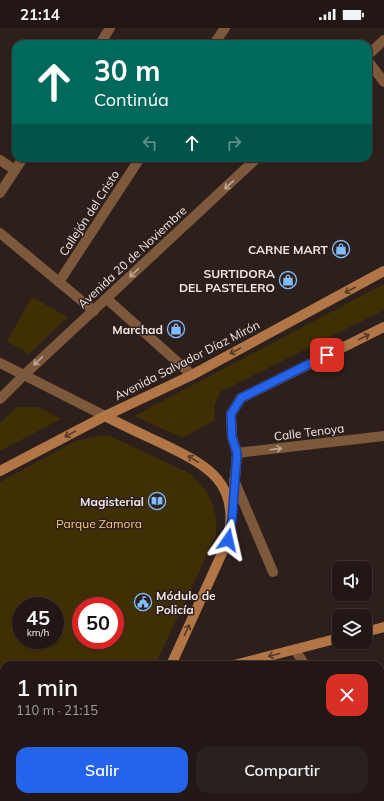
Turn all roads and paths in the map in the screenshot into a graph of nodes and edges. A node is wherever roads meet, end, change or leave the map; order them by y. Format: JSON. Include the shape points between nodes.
{"nodes":[{"id":1,"x":110,"y":28,"type":"edge"},
{"id":2,"x":225,"y":28,"type":"edge"},
{"id":3,"x":102,"y":40,"type":"edge"},
{"id":4,"x":217,"y":40,"type":"edge"},
{"id":5,"x":384,"y":40,"type":"edge"},
{"id":6,"x":372,"y":51,"type":"edge"},
{"id":7,"x":372,"y":66,"type":"edge"},
{"id":8,"x":384,"y":82,"type":"edge"},
{"id":9,"x":0,"y":160,"type":"edge"},
{"id":10,"x":20,"y":162,"type":"edge"},
{"id":11,"x":137,"y":162,"type":"edge"},
{"id":12,"x":253,"y":162,"type":"edge"},
{"id":13,"x":15,"y":170,"type":"junction"},
{"id":14,"x":0,"y":192,"type":"edge"},
{"id":15,"x":0,"y":233,"type":"edge"},
{"id":16,"x":384,"y":271,"type":"edge"},
{"id":17,"x":59,"y":282,"type":"junction"},
{"id":18,"x":107,"y":299,"type":"junction"},
{"id":19,"x":94,"y":311,"type":"junction"},
{"id":20,"x":384,"y":327,"type":"edge"},
{"id":21,"x":0,"y":363,"type":"edge"},
{"id":22,"x":24,"y":375,"type":"junction"},
{"id":23,"x":192,"y":375,"type":"junction"},
{"id":24,"x":0,"y":399,"type":"edge"},
{"id":25,"x":105,"y":416,"type":"junction"},
{"id":26,"x":384,"y":436,"type":"edge"},
{"id":27,"x":237,"y":453,"type":"junction"},
{"id":28,"x":0,"y":471,"type":"edge"},
{"id":29,"x":213,"y":473,"type":"junction"},
{"id":30,"x":234,"y":480,"type":"junction"},
{"id":31,"x":232,"y":521,"type":"junction"},
{"id":32,"x":273,"y":572,"type":"dead end"},
{"id":33,"x":384,"y":627,"type":"edge"},
{"id":34,"x":372,"y":630,"type":"edge"},
{"id":35,"x":332,"y":640,"type":"edge"},
{"id":36,"x":295,"y":650,"type":"junction"},
{"id":37,"x":173,"y":661,"type":"edge"},
{"id":38,"x":250,"y":661,"type":"edge"},
{"id":39,"x":302,"y":661,"type":"edge"}],
"edges":[{"from":1,"to":3,"type":"street"},
{"from":2,"to":4,"type":"street"},
{"from":5,"to":6,"type":"street"},
{"from":7,"to":8,"type":"street"},
{"from":9,"to":13,"type":"street"},
{"from":10,"to":13,"type":"street"},
{"from":11,"to":17,"type":"street","name":"Callejón del Cristo"},
{"from":12,"to":18,"type":"street","name":"Avenida 20 de Noviembre","one_way":true},
{"from":13,"to":14,"type":"street"},
{"from":15,"to":17,"type":"street"},
{"from":16,"to":23,"type":"main road","name":"Avenida Salvador Díaz Mirón","one_way":true},
{"from":17,"to":19,"type":"street"},
{"from":18,"to":19,"type":"street","name":"Avenida 20 de Noviembre"},
{"from":18,"to":23,"type":"street"},
{"from":19,"to":22,"type":"street","name":"Avenida 20 de Noviembre","one_way":true},
{"from":27,"to":20,"type":"main road","one_way":true,"via":[[232,437],[231,414],[241,398]]},
{"from":21,"to":22,"type":"street"},
{"from":22,"to":24,"type":"street","name":"Avenida 20 de Noviembre"},
{"from":22,"to":25,"type":"street"},
{"from":23,"to":25,"type":"main road","name":"Avenida Salvador Díaz Mirón"},
{"from":25,"to":28,"type":"main road","name":"Avenida Salvador Díaz Mirón","one_way":true},
{"from":29,"to":25,"type":"main road","one_way":true,"via":[[193,458]]},
{"from":27,"to":26,"type":"street","name":"Calle Tenoya","one_way":true},
{"from":27,"to":30,"type":"main road"},
{"from":29,"to":30,"type":"main road"},
{"from":29,"to":31,"type":"main road","via":[[228,497]]},
{"from":30,"to":31,"type":"main road"},
{"from":30,"to":32,"type":"street"},
{"from":37,"to":31,"type":"main road","one_way":true,"via":[[228,540]]},
{"from":33,"to":34,"type":"main road"},
{"from":35,"to":36,"type":"main road"},
{"from":36,"to":38,"type":"main road","one_way":true},
{"from":36,"to":39,"type":"street"}]}
